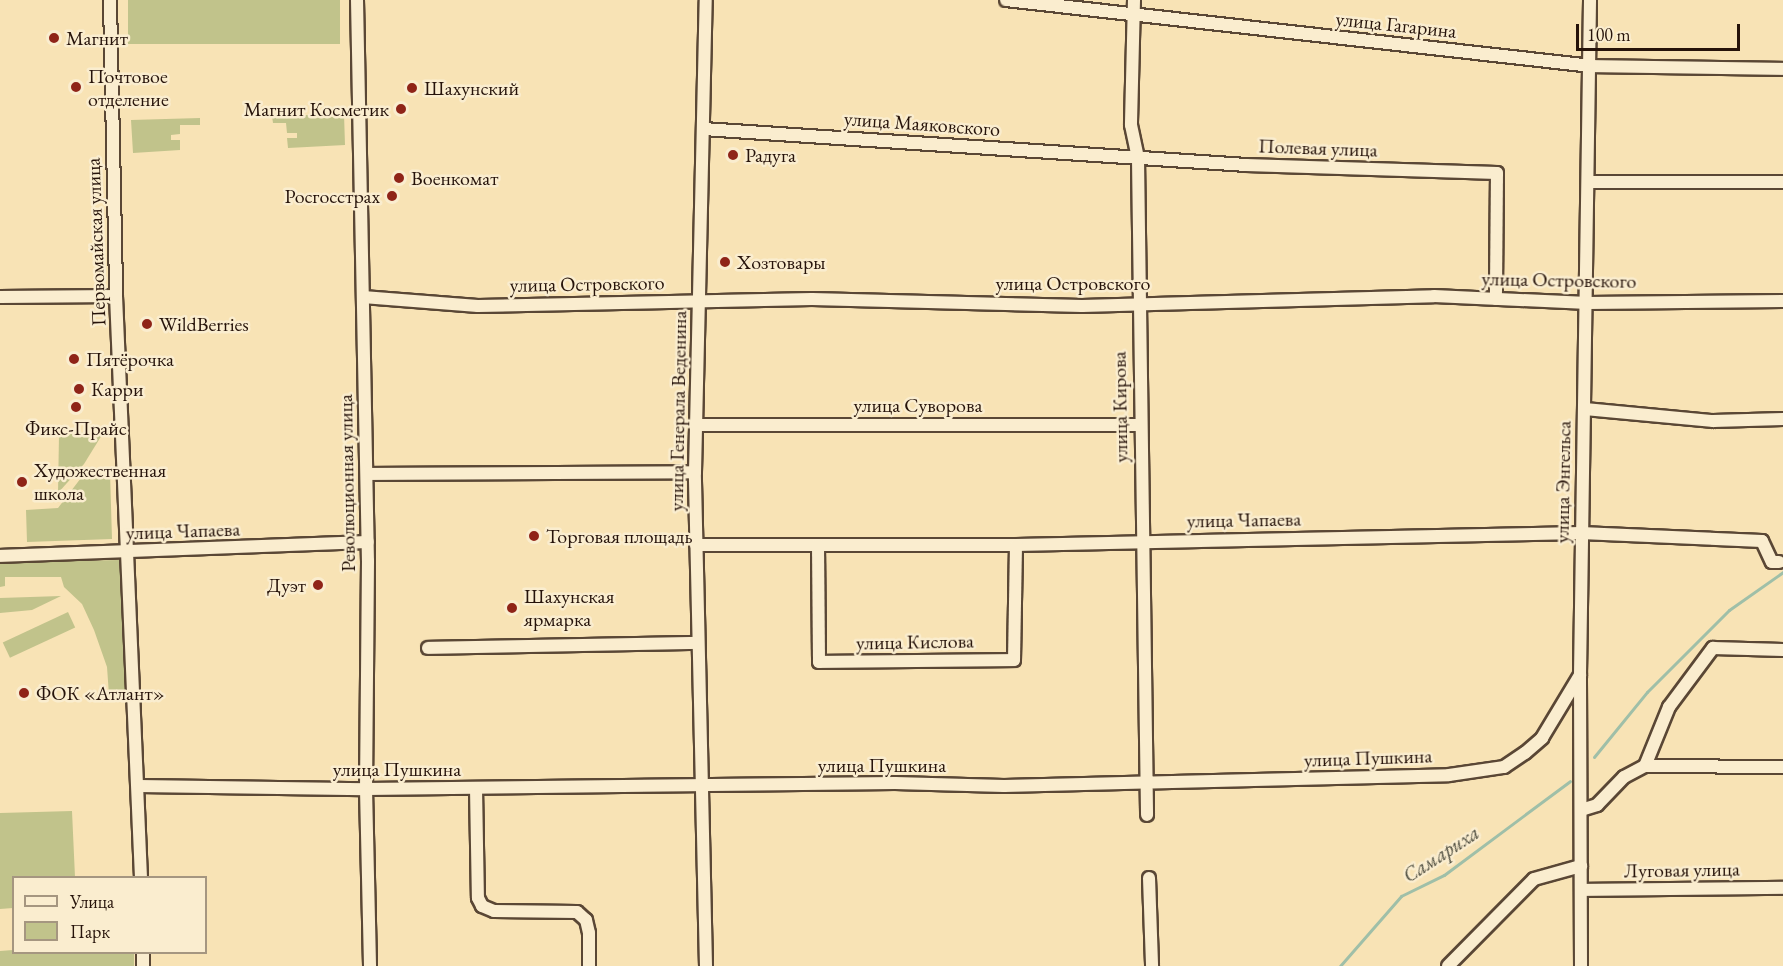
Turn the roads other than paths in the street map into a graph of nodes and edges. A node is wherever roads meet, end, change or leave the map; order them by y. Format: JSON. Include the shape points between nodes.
{"nodes":[{"id":1,"x":110,"y":0,"type":"edge"},
{"id":2,"x":357,"y":0,"type":"edge"},
{"id":3,"x":706,"y":0,"type":"edge"},
{"id":4,"x":1006,"y":0,"type":"edge"},
{"id":5,"x":1134,"y":0,"type":"edge"},
{"id":6,"x":1590,"y":0,"type":"edge"},
{"id":7,"x":1132,"y":15,"type":"junction"},
{"id":8,"x":1592,"y":66,"type":"junction"},
{"id":9,"x":1783,"y":69,"type":"edge"},
{"id":10,"x":703,"y":129,"type":"junction"},
{"id":11,"x":1138,"y":159,"type":"junction"},
{"id":12,"x":1590,"y":182,"type":"junction"},
{"id":13,"x":1783,"y":182,"type":"edge"},
{"id":14,"x":116,"y":296,"type":"junction"},
{"id":15,"x":0,"y":297,"type":"edge"},
{"id":16,"x":363,"y":297,"type":"junction"},
{"id":17,"x":1496,"y":299,"type":"junction"},
{"id":18,"x":699,"y":301,"type":"junction"},
{"id":19,"x":1783,"y":301,"type":"edge"},
{"id":20,"x":1588,"y":303,"type":"junction"},
{"id":21,"x":1138,"y":304,"type":"junction"},
{"id":22,"x":1585,"y":409,"type":"junction"},
{"id":23,"x":1783,"y":419,"type":"edge"},
{"id":24,"x":697,"y":425,"type":"junction"},
{"id":25,"x":1139,"y":426,"type":"junction"},
{"id":26,"x":695,"y":472,"type":"junction"},
{"id":27,"x":367,"y":474,"type":"junction"},
{"id":28,"x":1581,"y":533,"type":"junction"},
{"id":29,"x":1143,"y":541,"type":"junction"},
{"id":30,"x":368,"y":542,"type":"junction"},
{"id":31,"x":696,"y":545,"type":"junction"},
{"id":32,"x":819,"y":545,"type":"junction"},
{"id":33,"x":1016,"y":545,"type":"junction"},
{"id":34,"x":128,"y":552,"type":"junction"},
{"id":35,"x":0,"y":556,"type":"edge"},
{"id":36,"x":1779,"y":562,"type":"dead end"},
{"id":37,"x":697,"y":643,"type":"junction"},
{"id":38,"x":428,"y":648,"type":"dead end"},
{"id":39,"x":1783,"y":650,"type":"edge"},
{"id":40,"x":1580,"y":675,"type":"junction"},
{"id":41,"x":1645,"y":766,"type":"junction"},
{"id":42,"x":1783,"y":767,"type":"edge"},
{"id":43,"x":1146,"y":783,"type":"junction"},
{"id":44,"x":139,"y":786,"type":"junction"},
{"id":45,"x":702,"y":787,"type":"junction"},
{"id":46,"x":476,"y":788,"type":"junction"},
{"id":47,"x":366,"y":789,"type":"junction"},
{"id":48,"x":1581,"y":810,"type":"junction"},
{"id":49,"x":1148,"y":815,"type":"dead end"},
{"id":50,"x":1581,"y":866,"type":"junction"},
{"id":51,"x":141,"y":876,"type":"edge"},
{"id":52,"x":1149,"y":878,"type":"dead end"},
{"id":53,"x":1783,"y":888,"type":"edge"},
{"id":54,"x":1581,"y":890,"type":"junction"},
{"id":55,"x":370,"y":966,"type":"edge"},
{"id":56,"x":589,"y":966,"type":"edge"},
{"id":57,"x":706,"y":966,"type":"edge"},
{"id":58,"x":1152,"y":966,"type":"edge"},
{"id":59,"x":1448,"y":966,"type":"edge"},
{"id":60,"x":1581,"y":966,"type":"edge"}],
"edges":[{"from":1,"to":14,"type":"street","name":"Первомайская улица"},
{"from":2,"to":16,"type":"street","name":"Революционная улица"},
{"from":3,"to":10,"type":"street","name":"улица Генерала Веденина"},
{"from":4,"to":7,"type":"street","name":"улица Гагарина"},
{"from":5,"to":7,"type":"street","name":"улица Кирова"},
{"from":6,"to":8,"type":"street","name":"улица Энгельса"},
{"from":7,"to":8,"type":"street","name":"улица Гагарина"},
{"from":7,"to":11,"type":"street","name":"улица Кирова","via":[[1131,125]]},
{"from":8,"to":9,"type":"street","name":"улица Гагарина"},
{"from":8,"to":12,"type":"street","name":"улица Энгельса"},
{"from":10,"to":11,"type":"street","name":"улица Маяковского"},
{"from":10,"to":18,"type":"street","name":"улица Генерала Веденина"},
{"from":11,"to":17,"type":"street","name":"Полевая улица","via":[[1497,173]]},
{"from":11,"to":21,"type":"street","name":"улица Кирова"},
{"from":12,"to":13,"type":"street"},
{"from":12,"to":20,"type":"street","name":"улица Энгельса"},
{"from":14,"to":15,"type":"street"},
{"from":14,"to":34,"type":"street","name":"Первомайская улица"},
{"from":16,"to":18,"type":"street","name":"улица Островского","via":[[478,306]]},
{"from":16,"to":27,"type":"street","name":"Революционная улица"},
{"from":17,"to":20,"type":"street","name":"улица Островского"},
{"from":17,"to":21,"type":"street","name":"улица Островского","via":[[1434,296]]},
{"from":18,"to":21,"type":"street","name":"улица Островского"},
{"from":18,"to":24,"type":"street","name":"улица Генерала Веденина"},
{"from":19,"to":20,"type":"street","name":"улица Островского"},
{"from":20,"to":22,"type":"street","name":"улица Энгельса"},
{"from":21,"to":25,"type":"street","name":"улица Кирова"},
{"from":22,"to":23,"type":"street","via":[[1713,421]]},
{"from":22,"to":28,"type":"street","name":"улица Энгельса"},
{"from":24,"to":25,"type":"street","name":"улица Суворова"},
{"from":24,"to":26,"type":"street","name":"улица Генерала Веденина"},
{"from":25,"to":29,"type":"street","name":"улица Кирова"},
{"from":26,"to":27,"type":"street"},
{"from":26,"to":31,"type":"street","name":"улица Генерала Веденина"},
{"from":27,"to":30,"type":"street","name":"Революционная улица"},
{"from":28,"to":29,"type":"street","name":"улица Чапаева"},
{"from":28,"to":36,"type":"street","name":"улица Чапаева","via":[[1762,541],[1772,562]]},
{"from":28,"to":40,"type":"street","name":"улица Энгельса"},
{"from":29,"to":33,"type":"street","name":"улица Чапаева"},
{"from":29,"to":43,"type":"street","name":"улица Кирова"},
{"from":30,"to":34,"type":"street","name":"улица Чапаева"},
{"from":30,"to":47,"type":"street","name":"Революционная улица"},
{"from":31,"to":32,"type":"street","name":"улица Чапаева"},
{"from":31,"to":37,"type":"street","name":"улица Генерала Веденина"},
{"from":32,"to":33,"type":"street","name":"улица Чапаева"},
{"from":32,"to":33,"type":"street","name":"улица Кислова","via":[[819,662],[1014,660]]},
{"from":34,"to":35,"type":"street","name":"улица Чапаева"},
{"from":34,"to":44,"type":"street","name":"Первомайская улица"},
{"from":37,"to":38,"type":"street"},
{"from":37,"to":45,"type":"street","name":"улица Генерала Веденина"},
{"from":39,"to":41,"type":"street","via":[[1713,648],[1669,707]]},
{"from":40,"to":43,"type":"street","name":"улица Пушкина","via":[[1542,738],[1504,767],[1449,775]]},
{"from":40,"to":48,"type":"street","name":"улица Энгельса"},
{"from":41,"to":42,"type":"street"},
{"from":41,"to":48,"type":"street","via":[[1624,777],[1597,805]]},
{"from":43,"to":45,"type":"street","name":"улица Пушкина"},
{"from":43,"to":49,"type":"street","name":"улица Кирова"},
{"from":44,"to":47,"type":"street","name":"улица Пушкина"},
{"from":44,"to":51,"type":"street","name":"Первомайская улица"},
{"from":45,"to":46,"type":"street","name":"улица Пушкина"},
{"from":45,"to":57,"type":"street","name":"улица Генерала Веденина"},
{"from":46,"to":47,"type":"street","name":"улица Пушкина"},
{"from":46,"to":56,"type":"street","via":[[478,898],[482,906],[494,911],[577,912],[586,920],[589,933]]},
{"from":47,"to":55,"type":"street","name":"Революционная улица"},
{"from":48,"to":50,"type":"street","name":"улица Энгельса"},
{"from":50,"to":54,"type":"street","name":"улица Энгельса"},
{"from":50,"to":59,"type":"street","via":[[1534,879]]},
{"from":52,"to":58,"type":"street"},
{"from":53,"to":54,"type":"street","name":"Луговая улица"},
{"from":54,"to":60,"type":"street","name":"улица Энгельса"}]}
